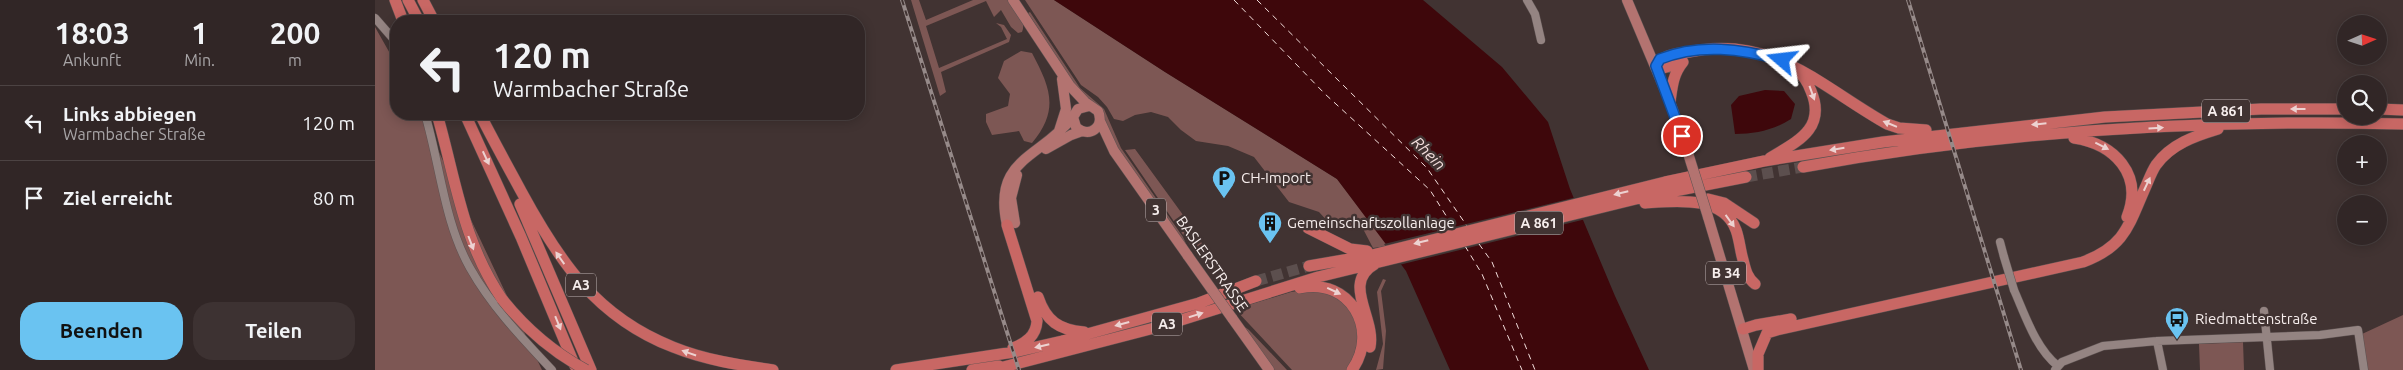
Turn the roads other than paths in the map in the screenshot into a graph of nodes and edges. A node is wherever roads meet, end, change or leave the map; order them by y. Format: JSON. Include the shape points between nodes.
{"nodes":[{"id":1,"x":395,"y":0,"type":"edge"},
{"id":2,"x":408,"y":0,"type":"edge"},
{"id":3,"x":423,"y":0,"type":"edge"},
{"id":4,"x":1013,"y":0,"type":"edge"},
{"id":5,"x":1527,"y":0,"type":"edge"},
{"id":6,"x":1627,"y":0,"type":"edge"},
{"id":7,"x":401,"y":15,"type":"edge"},
{"id":8,"x":416,"y":15,"type":"edge"},
{"id":9,"x":431,"y":15,"type":"edge"},
{"id":10,"x":375,"y":18,"type":"edge"},
{"id":11,"x":390,"y":35,"type":"edge"},
{"id":12,"x":1541,"y":40,"type":"dead end"},
{"id":13,"x":1683,"y":62,"type":"junction"},
{"id":14,"x":1656,"y":66,"type":"junction"},
{"id":15,"x":1061,"y":71,"type":"junction"},
{"id":16,"x":1070,"y":86,"type":"junction"},
{"id":17,"x":1670,"y":102,"type":"junction"},
{"id":18,"x":1089,"y":106,"type":"junction"},
{"id":19,"x":2337,"y":109,"type":"edge"},
{"id":20,"x":2387,"y":109,"type":"edge"},
{"id":21,"x":2403,"y":110,"type":"edge"},
{"id":22,"x":1074,"y":114,"type":"junction"},
{"id":23,"x":426,"y":120,"type":"edge"},
{"id":24,"x":439,"y":120,"type":"edge"},
{"id":25,"x":468,"y":120,"type":"edge"},
{"id":26,"x":483,"y":120,"type":"edge"},
{"id":27,"x":1100,"y":121,"type":"junction"},
{"id":28,"x":2251,"y":123,"type":"junction"},
{"id":29,"x":2403,"y":124,"type":"edge"},
{"id":30,"x":1084,"y":132,"type":"junction"},
{"id":31,"x":490,"y":133,"type":"junction"},
{"id":32,"x":1057,"y":133,"type":"junction"},
{"id":33,"x":1937,"y":134,"type":"junction"},
{"id":34,"x":2055,"y":135,"type":"junction"},
{"id":35,"x":1105,"y":139,"type":"junction"},
{"id":36,"x":1764,"y":161,"type":"junction"},
{"id":37,"x":1803,"y":167,"type":"tunnel mouth"},
{"id":38,"x":1746,"y":177,"type":"tunnel mouth"},
{"id":39,"x":1675,"y":191,"type":"junction"},
{"id":40,"x":1704,"y":191,"type":"dead end"},
{"id":41,"x":1644,"y":197,"type":"junction"},
{"id":42,"x":1616,"y":204,"type":"junction"},
{"id":43,"x":1593,"y":205,"type":"junction"},
{"id":44,"x":1754,"y":223,"type":"dead end"},
{"id":45,"x":1011,"y":224,"type":"junction"},
{"id":46,"x":1308,"y":228,"type":"dead end"},
{"id":47,"x":1481,"y":233,"type":"junction"},
{"id":48,"x":2000,"y":242,"type":"dead end"},
{"id":49,"x":1372,"y":257,"type":"junction"},
{"id":50,"x":1309,"y":266,"type":"tunnel mouth"},
{"id":51,"x":1256,"y":281,"type":"tunnel mouth"},
{"id":52,"x":1755,"y":284,"type":"dead end"},
{"id":53,"x":1235,"y":303,"type":"junction"},
{"id":54,"x":2264,"y":311,"type":"dead end"},
{"id":55,"x":1743,"y":329,"type":"junction"},
{"id":56,"x":1089,"y":332,"type":"junction"},
{"id":57,"x":1767,"y":333,"type":"junction"},
{"id":58,"x":2265,"y":338,"type":"junction"},
{"id":59,"x":2157,"y":341,"type":"junction"},
{"id":60,"x":982,"y":357,"type":"junction"},
{"id":61,"x":1011,"y":365,"type":"junction"},
{"id":62,"x":2057,"y":368,"type":"edge"},
{"id":63,"x":552,"y":370,"type":"edge"},
{"id":64,"x":577,"y":370,"type":"edge"},
{"id":65,"x":586,"y":370,"type":"edge"},
{"id":66,"x":591,"y":370,"type":"edge"},
{"id":67,"x":773,"y":370,"type":"edge"},
{"id":68,"x":896,"y":370,"type":"edge"},
{"id":69,"x":972,"y":370,"type":"edge"},
{"id":70,"x":992,"y":370,"type":"edge"},
{"id":71,"x":1269,"y":370,"type":"edge"},
{"id":72,"x":1352,"y":370,"type":"edge"},
{"id":73,"x":1361,"y":370,"type":"edge"},
{"id":74,"x":1754,"y":370,"type":"edge"},
{"id":75,"x":1758,"y":370,"type":"edge"},
{"id":76,"x":2163,"y":370,"type":"edge"},
{"id":77,"x":2270,"y":370,"type":"edge"},
{"id":78,"x":2364,"y":370,"type":"edge"}],
"edges":[{"from":1,"to":7,"type":"highway"},
{"from":2,"to":8,"type":"highway"},
{"from":3,"to":9,"type":"highway"},
{"from":4,"to":15,"type":"main road"},
{"from":5,"to":12,"type":"street","via":[[1535,14]]},
{"from":6,"to":14,"type":"main road","number":"B 34"},
{"from":10,"to":11,"type":"street"},
{"from":13,"to":14,"type":"highway","via":[[1663,68]]},
{"from":13,"to":17,"type":"highway","via":[[1674,78]]},
{"from":13,"to":36,"type":"highway","one_way":true,"via":[[1705,53],[1720,52],[1746,55],[1799,72],[1814,98],[1816,111],[1813,123],[1795,144]]},
{"from":14,"to":17,"type":"main road","number":"B 34"},
{"from":33,"to":14,"type":"highway","one_way":true,"via":[[1887,124],[1800,69],[1758,53],[1720,48],[1698,50],[1660,59]]},
{"from":15,"to":16,"type":"main road"},
{"from":15,"to":32,"type":"main road","via":[[1066,109]]},
{"from":16,"to":18,"type":"main road"},
{"from":16,"to":22,"type":"main road"},
{"from":17,"to":55,"type":"main road","number":"B 34","bridge":true},
{"from":18,"to":22,"type":"main road","via":[[1081,107]]},
{"from":18,"to":27,"type":"main road","via":[[1098,111]]},
{"from":19,"to":33,"type":"highway","number":"A 861","one_way":true,"via":[[2154,114]]},
{"from":20,"to":21,"type":"highway"},
{"from":22,"to":30,"type":"main road","via":[[1074,124]]},
{"from":22,"to":32,"type":"main road"},
{"from":23,"to":63,"type":"street","via":[[452,224],[470,267],[499,312]]},
{"from":24,"to":65,"type":"highway","one_way":true,"bridge":true,"via":[[467,232],[482,267],[521,321],[544,342]]},
{"from":25,"to":64,"type":"highway","number":"A3","one_way":true},
{"from":26,"to":31,"type":"highway","number":"A3"},
{"from":27,"to":30,"type":"main road","via":[[1097,128]]},
{"from":27,"to":35,"type":"main road","name":"BASLERSTRASSE","number":"3"},
{"from":28,"to":29,"type":"highway","number":"A 861"},
{"from":34,"to":28,"type":"highway","number":"A 861","one_way":true},
{"from":57,"to":28,"type":"highway","one_way":true,"via":[[2083,262],[2102,255],[2127,229],[2156,165],[2172,149],[2194,136]]},
{"from":30,"to":35,"type":"main road"},
{"from":30,"to":45,"type":"main road","via":[[1054,144],[1023,167],[1011,192]]},
{"from":31,"to":66,"type":"highway","number":"A3"},
{"from":67,"to":31,"type":"highway","number":"A3","one_way":true,"via":[[724,362],[671,346],[631,326],[601,304],[576,279],[555,250]]},
{"from":32,"to":45,"type":"main road","via":[[1019,164],[1008,179],[1003,196]]},
{"from":33,"to":36,"type":"highway","number":"A 861","one_way":true},
{"from":34,"to":37,"type":"highway","number":"A 861"},
{"from":34,"to":55,"type":"highway","one_way":true,"via":[[2103,146],[2117,157],[2126,171],[2130,190],[2129,210],[2115,239],[2103,249],[2041,267]]},
{"from":35,"to":71,"type":"main road","name":"BASLERSTRASSE","number":"3","bridge":true},
{"from":36,"to":43,"type":"highway","number":"A 861","one_way":true,"via":[[1665,182]]},
{"from":38,"to":39,"type":"highway","number":"A 861"},
{"from":39,"to":40,"type":"highway"},
{"from":39,"to":41,"type":"highway","number":"A 861"},
{"from":41,"to":42,"type":"highway","number":"A 861"},
{"from":41,"to":44,"type":"highway","via":[[1714,200]]},
{"from":42,"to":43,"type":"highway","number":"A 861"},
{"from":42,"to":52,"type":"highway","one_way":true,"via":[[1692,202],[1721,211],[1736,229],[1747,276]]},
{"from":43,"to":47,"type":"highway","number":"A 861"},
{"from":45,"to":56,"type":"highway","via":[[1046,315],[1064,329]]},
{"from":45,"to":60,"type":"highway","via":[[1037,324],[1023,343]]},
{"from":46,"to":49,"type":"highway"},
{"from":47,"to":49,"type":"highway","number":"A3"},
{"from":47,"to":49,"type":"highway","number":"A3","one_way":true,"via":[[1396,248]]},
{"from":48,"to":62,"type":"street","bridge":true,"via":[[2014,290],[2031,328]]},
{"from":49,"to":50,"type":"highway","number":"A3"},
{"from":49,"to":53,"type":"highway","number":"A3"},
{"from":49,"to":73,"type":"highway","via":[[1359,284],[1371,331],[1369,350]]},
{"from":51,"to":56,"type":"highway","number":"A3","one_way":true,"via":[[1199,302]]},
{"from":61,"to":53,"type":"highway","number":"A3","one_way":true},
{"from":53,"to":72,"type":"highway","one_way":true,"via":[[1308,286],[1336,292],[1353,306],[1362,326],[1362,351]]},
{"from":54,"to":58,"type":"street"},
{"from":55,"to":57,"type":"highway","via":[[1758,335]]},
{"from":55,"to":74,"type":"main road","number":"B 34"},
{"from":56,"to":60,"type":"highway","number":"A3","one_way":true,"via":[[1045,345]]},
{"from":57,"to":75,"type":"highway","via":[[1758,354]]},
{"from":58,"to":59,"type":"street"},
{"from":58,"to":77,"type":"street"},
{"from":58,"to":78,"type":"street","via":[[2357,330]]},
{"from":59,"to":62,"type":"street","via":[[2103,346],[2070,358]]},
{"from":59,"to":76,"type":"street"},
{"from":60,"to":68,"type":"highway","number":"A3"},
{"from":61,"to":69,"type":"highway","number":"A3"},
{"from":61,"to":70,"type":"highway","number":"A3"}]}
